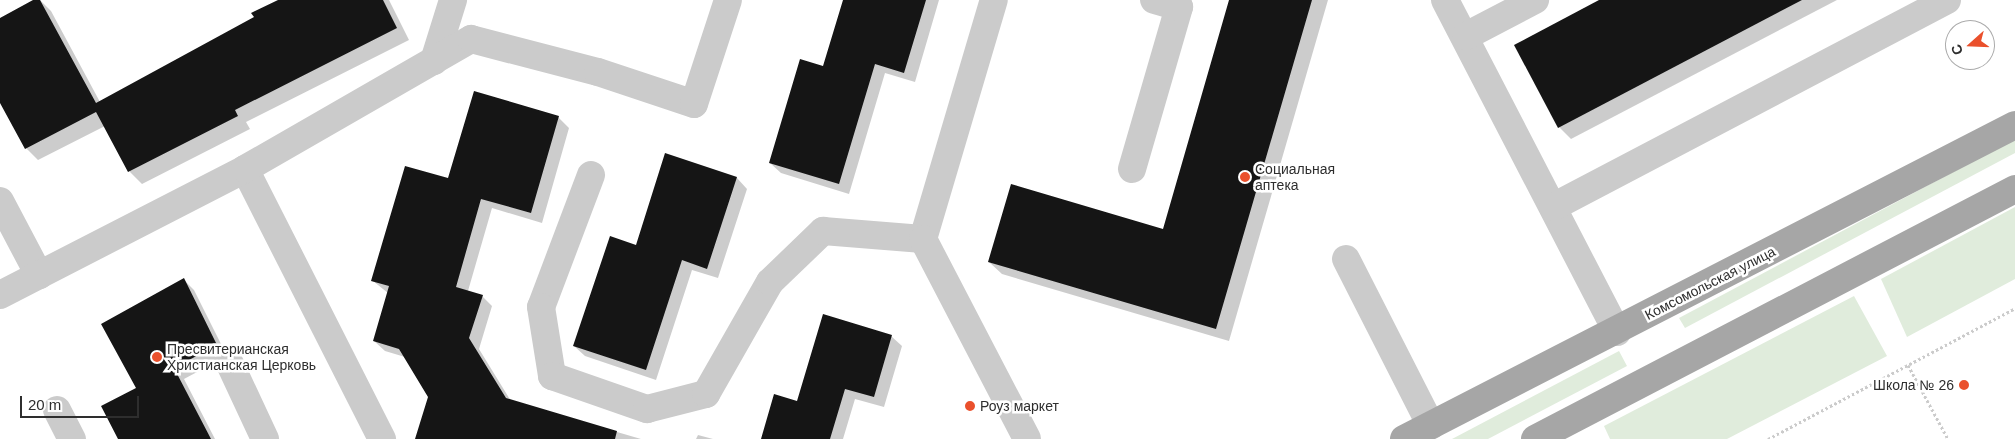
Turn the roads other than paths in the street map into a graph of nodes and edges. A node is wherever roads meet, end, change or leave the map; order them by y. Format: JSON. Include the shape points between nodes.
{"nodes":[{"id":1,"x":453,"y":0,"type":"edge"},
{"id":2,"x":728,"y":0,"type":"edge"},
{"id":3,"x":994,"y":0,"type":"edge"},
{"id":4,"x":1154,"y":0,"type":"edge"},
{"id":5,"x":1445,"y":0,"type":"edge"},
{"id":6,"x":1535,"y":0,"type":"edge"},
{"id":7,"x":1947,"y":0,"type":"edge"},
{"id":8,"x":1466,"y":36,"type":"junction"},
{"id":9,"x":434,"y":61,"type":"junction"},
{"id":10,"x":2015,"y":125,"type":"edge"},
{"id":11,"x":245,"y":169,"type":"junction"},
{"id":12,"x":1132,"y":169,"type":"dead end"},
{"id":13,"x":591,"y":175,"type":"dead end"},
{"id":14,"x":2015,"y":189,"type":"edge"},
{"id":15,"x":0,"y":201,"type":"edge"},
{"id":16,"x":1553,"y":207,"type":"junction"},
{"id":17,"x":923,"y":240,"type":"junction"},
{"id":18,"x":1346,"y":259,"type":"dead end"},
{"id":19,"x":39,"y":275,"type":"junction"},
{"id":20,"x":0,"y":295,"type":"edge"},
{"id":21,"x":1617,"y":332,"type":"junction"},
{"id":22,"x":230,"y":364,"type":"dead end"},
{"id":23,"x":58,"y":410,"type":"dead end"},
{"id":24,"x":1431,"y":426,"type":"junction"},
{"id":25,"x":72,"y":439,"type":"edge"},
{"id":26,"x":265,"y":439,"type":"edge"},
{"id":27,"x":382,"y":439,"type":"edge"},
{"id":28,"x":1027,"y":439,"type":"edge"},
{"id":29,"x":1404,"y":439,"type":"edge"},
{"id":30,"x":1535,"y":439,"type":"edge"}],
"edges":[{"from":1,"to":9,"type":"lane"},
{"from":2,"to":9,"type":"lane","via":[[694,104],[598,72],[471,39]]},
{"from":3,"to":17,"type":"lane"},
{"from":4,"to":12,"type":"lane","via":[[1179,8]]},
{"from":5,"to":8,"type":"lane"},
{"from":6,"to":8,"type":"lane"},
{"from":7,"to":16,"type":"lane"},
{"from":8,"to":16,"type":"lane"},
{"from":9,"to":11,"type":"lane"},
{"from":10,"to":21,"type":"main road","name":"Комсомольская улица"},
{"from":11,"to":19,"type":"lane"},
{"from":11,"to":27,"type":"lane"},
{"from":13,"to":17,"type":"lane","via":[[541,307],[552,376],[647,409],[706,394],[770,282],[822,231]]},
{"from":14,"to":30,"type":"main road"},
{"from":15,"to":19,"type":"lane"},
{"from":16,"to":21,"type":"lane"},
{"from":17,"to":28,"type":"lane"},
{"from":18,"to":24,"type":"lane"},
{"from":19,"to":20,"type":"lane"},
{"from":21,"to":24,"type":"main road","name":"Комсомольская улица"},
{"from":22,"to":26,"type":"lane"},
{"from":23,"to":25,"type":"lane"},
{"from":24,"to":29,"type":"main road","name":"Комсомольская улица"}]}
